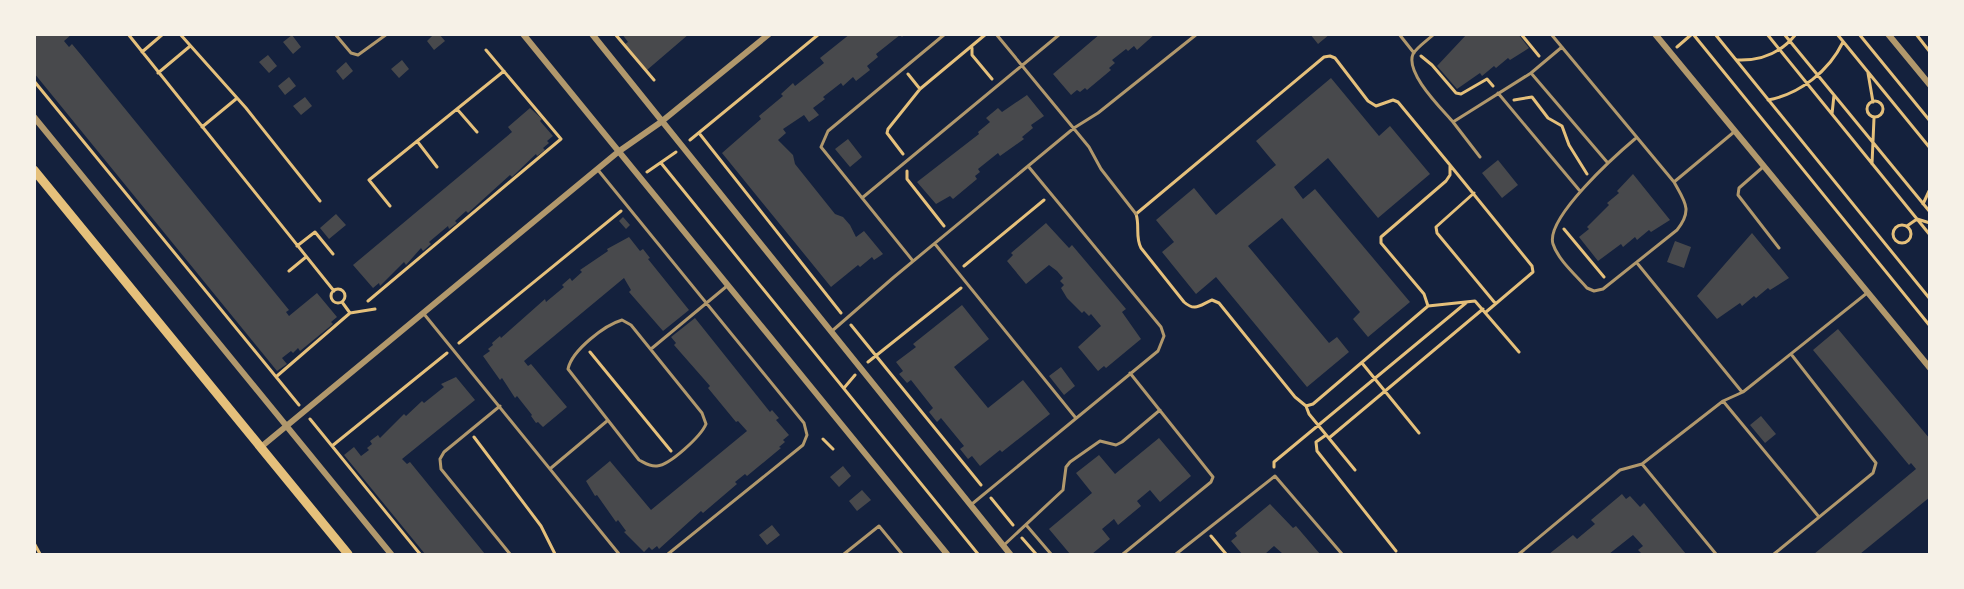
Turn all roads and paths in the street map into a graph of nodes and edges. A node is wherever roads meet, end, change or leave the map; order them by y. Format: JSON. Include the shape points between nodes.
{"nodes":[{"id":1,"x":128,"y":34,"type":"edge"},
{"id":2,"x":163,"y":34,"type":"edge"},
{"id":3,"x":180,"y":34,"type":"edge"},
{"id":4,"x":336,"y":34,"type":"edge"},
{"id":5,"x":387,"y":34,"type":"edge"},
{"id":6,"x":523,"y":34,"type":"edge"},
{"id":7,"x":592,"y":34,"type":"edge"},
{"id":8,"x":615,"y":34,"type":"edge"},
{"id":9,"x":769,"y":34,"type":"edge"},
{"id":10,"x":819,"y":34,"type":"edge"},
{"id":11,"x":945,"y":34,"type":"edge"},
{"id":12,"x":986,"y":34,"type":"edge"},
{"id":13,"x":996,"y":34,"type":"edge"},
{"id":14,"x":1060,"y":34,"type":"edge"},
{"id":15,"x":1197,"y":34,"type":"edge"},
{"id":16,"x":1399,"y":34,"type":"edge"},
{"id":17,"x":1434,"y":34,"type":"edge"},
{"id":18,"x":1521,"y":34,"type":"edge"},
{"id":19,"x":1551,"y":34,"type":"edge"},
{"id":20,"x":1655,"y":34,"type":"edge"},
{"id":21,"x":1693,"y":34,"type":"edge"},
{"id":22,"x":1715,"y":34,"type":"edge"},
{"id":23,"x":1767,"y":34,"type":"edge"},
{"id":24,"x":1785,"y":34,"type":"edge"},
{"id":25,"x":1796,"y":34,"type":"edge"},
{"id":26,"x":1837,"y":34,"type":"edge"},
{"id":27,"x":1858,"y":34,"type":"edge"},
{"id":28,"x":1888,"y":34,"type":"edge"},
{"id":29,"x":1916,"y":34,"type":"edge"},
{"id":30,"x":1790,"y":41,"type":"junction"},
{"id":31,"x":1843,"y":42,"type":"junction"},
{"id":32,"x":973,"y":46,"type":"junction"},
{"id":33,"x":190,"y":47,"type":"junction"},
{"id":34,"x":1562,"y":47,"type":"junction"},
{"id":35,"x":486,"y":50,"type":"dead end"},
{"id":36,"x":1779,"y":50,"type":"junction"},
{"id":37,"x":142,"y":52,"type":"junction"},
{"id":38,"x":1929,"y":52,"type":"edge"},
{"id":39,"x":1414,"y":53,"type":"junction"},
{"id":40,"x":1670,"y":53,"type":"junction"},
{"id":41,"x":1736,"y":60,"type":"junction"},
{"id":42,"x":1544,"y":62,"type":"junction"},
{"id":43,"x":1022,"y":65,"type":"junction"},
{"id":44,"x":904,"y":68,"type":"junction"},
{"id":45,"x":504,"y":71,"type":"junction"},
{"id":46,"x":1867,"y":72,"type":"junction"},
{"id":47,"x":158,"y":73,"type":"junction"},
{"id":48,"x":1531,"y":73,"type":"junction"},
{"id":49,"x":1818,"y":75,"type":"junction"},
{"id":50,"x":654,"y":80,"type":"dead end"},
{"id":51,"x":34,"y":81,"type":"edge"},
{"id":52,"x":1807,"y":84,"type":"junction"},
{"id":53,"x":1929,"y":85,"type":"edge"},
{"id":54,"x":997,"y":86,"type":"junction"},
{"id":55,"x":920,"y":89,"type":"junction"},
{"id":56,"x":1498,"y":93,"type":"junction"},
{"id":57,"x":1834,"y":95,"type":"junction"},
{"id":58,"x":236,"y":99,"type":"junction"},
{"id":59,"x":1768,"y":100,"type":"junction"},
{"id":60,"x":1506,"y":102,"type":"junction"},
{"id":61,"x":1873,"y":102,"type":"junction"},
{"id":62,"x":457,"y":109,"type":"junction"},
{"id":63,"x":1832,"y":115,"type":"junction"},
{"id":64,"x":34,"y":117,"type":"edge"},
{"id":65,"x":1874,"y":118,"type":"junction"},
{"id":66,"x":1929,"y":121,"type":"edge"},
{"id":67,"x":661,"y":122,"type":"junction"},
{"id":68,"x":1453,"y":122,"type":"junction"},
{"id":69,"x":202,"y":127,"type":"junction"},
{"id":70,"x":1074,"y":128,"type":"junction"},
{"id":71,"x":1735,"y":131,"type":"junction"},
{"id":72,"x":477,"y":132,"type":"dead end"},
{"id":73,"x":1636,"y":138,"type":"junction"},
{"id":74,"x":417,"y":141,"type":"junction"},
{"id":75,"x":1874,"y":144,"type":"junction"},
{"id":76,"x":681,"y":148,"type":"junction"},
{"id":77,"x":1929,"y":148,"type":"edge"},
{"id":78,"x":618,"y":152,"type":"junction"},
{"id":79,"x":1480,"y":157,"type":"dead end"},
{"id":80,"x":908,"y":160,"type":"junction"},
{"id":81,"x":1607,"y":162,"type":"junction"},
{"id":82,"x":661,"y":163,"type":"junction"},
{"id":83,"x":1872,"y":164,"type":"junction"},
{"id":84,"x":1449,"y":165,"type":"junction"},
{"id":85,"x":437,"y":166,"type":"dead end"},
{"id":86,"x":1028,"y":166,"type":"junction"},
{"id":87,"x":1764,"y":166,"type":"junction"},
{"id":88,"x":597,"y":169,"type":"junction"},
{"id":89,"x":34,"y":170,"type":"edge"},
{"id":90,"x":641,"y":177,"type":"junction"},
{"id":91,"x":1591,"y":180,"type":"junction"},
{"id":92,"x":1674,"y":182,"type":"junction"},
{"id":93,"x":1929,"y":189,"type":"edge"},
{"id":94,"x":1580,"y":191,"type":"junction"},
{"id":95,"x":1474,"y":194,"type":"junction"},
{"id":96,"x":1051,"y":195,"type":"junction"},
{"id":97,"x":862,"y":198,"type":"junction"},
{"id":98,"x":320,"y":201,"type":"dead end"},
{"id":99,"x":1923,"y":204,"type":"junction"},
{"id":100,"x":390,"y":206,"type":"dead end"},
{"id":101,"x":627,"y":206,"type":"junction"},
{"id":102,"x":1929,"y":212,"type":"edge"},
{"id":103,"x":1136,"y":214,"type":"junction"},
{"id":104,"x":1917,"y":219,"type":"junction"},
{"id":105,"x":1929,"y":223,"type":"edge"},
{"id":106,"x":1558,"y":224,"type":"junction"},
{"id":107,"x":1907,"y":226,"type":"junction"},
{"id":108,"x":949,"y":232,"type":"junction"},
{"id":109,"x":1929,"y":234,"type":"edge"},
{"id":110,"x":935,"y":244,"type":"junction"},
{"id":111,"x":297,"y":246,"type":"junction"},
{"id":112,"x":1779,"y":248,"type":"dead end"},
{"id":113,"x":333,"y":254,"type":"dead end"},
{"id":114,"x":306,"y":257,"type":"junction"},
{"id":115,"x":913,"y":261,"type":"junction"},
{"id":116,"x":1636,"y":264,"type":"junction"},
{"id":117,"x":289,"y":271,"type":"dead end"},
{"id":118,"x":957,"y":271,"type":"junction"},
{"id":119,"x":967,"y":283,"type":"junction"},
{"id":120,"x":1609,"y":284,"type":"junction"},
{"id":121,"x":728,"y":285,"type":"junction"},
{"id":122,"x":334,"y":291,"type":"junction"},
{"id":123,"x":1868,"y":293,"type":"junction"},
{"id":124,"x":1929,"y":299,"type":"edge"},
{"id":125,"x":368,"y":301,"type":"dead end"},
{"id":126,"x":342,"y":302,"type":"junction"},
{"id":127,"x":1467,"y":302,"type":"junction"},
{"id":128,"x":705,"y":303,"type":"junction"},
{"id":129,"x":1495,"y":303,"type":"junction"},
{"id":130,"x":1428,"y":306,"type":"junction"},
{"id":131,"x":375,"y":309,"type":"dead end"},
{"id":132,"x":1484,"y":310,"type":"junction"},
{"id":133,"x":350,"y":313,"type":"junction"},
{"id":134,"x":423,"y":313,"type":"junction"},
{"id":135,"x":1929,"y":326,"type":"edge"},
{"id":136,"x":831,"y":333,"type":"junction"},
{"id":137,"x":585,"y":346,"type":"junction"},
{"id":138,"x":453,"y":348,"type":"junction"},
{"id":139,"x":650,"y":349,"type":"junction"},
{"id":140,"x":1519,"y":352,"type":"dead end"},
{"id":141,"x":1791,"y":354,"type":"junction"},
{"id":142,"x":1362,"y":363,"type":"junction"},
{"id":143,"x":1929,"y":368,"type":"edge"},
{"id":144,"x":860,"y":369,"type":"junction"},
{"id":145,"x":1130,"y":373,"type":"junction"},
{"id":146,"x":277,"y":376,"type":"junction"},
{"id":147,"x":1375,"y":378,"type":"junction"},
{"id":148,"x":844,"y":388,"type":"junction"},
{"id":149,"x":1385,"y":391,"type":"junction"},
{"id":150,"x":1743,"y":392,"type":"junction"},
{"id":151,"x":1723,"y":401,"type":"junction"},
{"id":152,"x":500,"y":406,"type":"junction"},
{"id":153,"x":1306,"y":406,"type":"junction"},
{"id":154,"x":1160,"y":410,"type":"junction"},
{"id":155,"x":304,"y":412,"type":"junction"},
{"id":156,"x":1076,"y":417,"type":"junction"},
{"id":157,"x":607,"y":421,"type":"junction"},
{"id":158,"x":1317,"y":425,"type":"junction"},
{"id":159,"x":286,"y":427,"type":"junction"},
{"id":160,"x":469,"y":431,"type":"junction"},
{"id":161,"x":1419,"y":433,"type":"dead end"},
{"id":162,"x":1327,"y":437,"type":"junction"},
{"id":163,"x":823,"y":439,"type":"dead end"},
{"id":164,"x":332,"y":446,"type":"junction"},
{"id":165,"x":261,"y":447,"type":"junction"},
{"id":166,"x":833,"y":449,"type":"dead end"},
{"id":167,"x":675,"y":456,"type":"junction"},
{"id":168,"x":1642,"y":465,"type":"junction"},
{"id":169,"x":550,"y":468,"type":"junction"},
{"id":170,"x":1355,"y":470,"type":"dead end"},
{"id":171,"x":1275,"y":476,"type":"junction"},
{"id":172,"x":986,"y":492,"type":"junction"},
{"id":173,"x":970,"y":506,"type":"junction"},
{"id":174,"x":1819,"y":518,"type":"junction"},
{"id":175,"x":1027,"y":525,"type":"junction"},
{"id":176,"x":1206,"y":530,"type":"junction"},
{"id":177,"x":1019,"y":533,"type":"junction"},
{"id":178,"x":34,"y":543,"type":"edge"},
{"id":179,"x":1003,"y":546,"type":"junction"},
{"id":180,"x":1182,"y":550,"type":"junction"},
{"id":181,"x":1396,"y":551,"type":"dead end"},
{"id":182,"x":40,"y":555,"type":"edge"},
{"id":183,"x":348,"y":555,"type":"edge"},
{"id":184,"x":391,"y":555,"type":"edge"},
{"id":185,"x":420,"y":555,"type":"edge"},
{"id":186,"x":510,"y":555,"type":"edge"},
{"id":187,"x":555,"y":555,"type":"edge"},
{"id":188,"x":620,"y":555,"type":"edge"},
{"id":189,"x":668,"y":555,"type":"edge"},
{"id":190,"x":844,"y":555,"type":"edge"},
{"id":191,"x":902,"y":555,"type":"edge"},
{"id":192,"x":947,"y":555,"type":"edge"},
{"id":193,"x":978,"y":555,"type":"edge"},
{"id":194,"x":1010,"y":555,"type":"edge"},
{"id":195,"x":1036,"y":555,"type":"edge"},
{"id":196,"x":1051,"y":555,"type":"edge"},
{"id":197,"x":1123,"y":555,"type":"edge"},
{"id":198,"x":1176,"y":555,"type":"edge"},
{"id":199,"x":1185,"y":555,"type":"edge"},
{"id":200,"x":1226,"y":555,"type":"edge"},
{"id":201,"x":1342,"y":555,"type":"edge"},
{"id":202,"x":1519,"y":555,"type":"edge"},
{"id":203,"x":1716,"y":555,"type":"edge"},
{"id":204,"x":1774,"y":555,"type":"edge"}],
"edges":[{"from":1,"to":37,"type":"path"},
{"from":2,"to":37,"type":"path"},
{"from":3,"to":33,"type":"path"},
{"from":4,"to":5,"type":"lane","via":[[358,56]]},
{"from":6,"to":78,"type":"street"},
{"from":7,"to":67,"type":"street"},
{"from":8,"to":50,"type":"path"},
{"from":9,"to":67,"type":"street"},
{"from":10,"to":76,"type":"path"},
{"from":11,"to":44,"type":"lane"},
{"from":12,"to":32,"type":"path"},
{"from":13,"to":43,"type":"lane"},
{"from":14,"to":43,"type":"lane"},
{"from":15,"to":70,"type":"lane"},
{"from":16,"to":39,"type":"lane"},
{"from":17,"to":39,"type":"lane"},
{"from":18,"to":42,"type":"path"},
{"from":19,"to":34,"type":"lane"},
{"from":20,"to":40,"type":"street"},
{"from":21,"to":40,"type":"path"},
{"from":21,"to":135,"type":"path"},
{"from":22,"to":41,"type":"path"},
{"from":23,"to":36,"type":"path"},
{"from":24,"to":30,"type":"path"},
{"from":25,"to":30,"type":"path"},
{"from":26,"to":31,"type":"path"},
{"from":27,"to":66,"type":"path"},
{"from":28,"to":53,"type":"street"},
{"from":29,"to":38,"type":"path"},
{"from":30,"to":36,"type":"path"},
{"from":30,"to":49,"type":"path"},
{"from":31,"to":46,"type":"path"},
{"from":31,"to":49,"type":"path"},
{"from":32,"to":54,"type":"path","via":[[972,55]]},
{"from":32,"to":55,"type":"path"},
{"from":33,"to":47,"type":"path"},
{"from":33,"to":58,"type":"path"},
{"from":34,"to":42,"type":"lane"},
{"from":34,"to":73,"type":"lane"},
{"from":35,"to":45,"type":"path"},
{"from":36,"to":41,"type":"path","via":[[1758,58]]},
{"from":36,"to":52,"type":"path"},
{"from":37,"to":47,"type":"path"},
{"from":39,"to":56,"type":"path","via":[[1432,65],[1456,93],[1487,79]]},
{"from":39,"to":68,"type":"lane","via":[[1411,63],[1416,77]]},
{"from":40,"to":71,"type":"street"},
{"from":41,"to":59,"type":"path"},
{"from":42,"to":48,"type":"lane"},
{"from":43,"to":54,"type":"lane"},
{"from":43,"to":70,"type":"lane"},
{"from":44,"to":55,"type":"path"},
{"from":44,"to":97,"type":"lane","via":[[823,137],[822,147],[827,155]]},
{"from":45,"to":62,"type":"path"},
{"from":45,"to":125,"type":"path","via":[[561,139]]},
{"from":46,"to":61,"type":"path"},
{"from":46,"to":77,"type":"path"},
{"from":47,"to":69,"type":"path"},
{"from":48,"to":56,"type":"lane"},
{"from":48,"to":81,"type":"lane"},
{"from":49,"to":52,"type":"path"},
{"from":49,"to":57,"type":"path"},
{"from":51,"to":146,"type":"path"},
{"from":52,"to":59,"type":"path"},
{"from":52,"to":63,"type":"path"},
{"from":54,"to":80,"type":"lane"},
{"from":55,"to":80,"type":"path","via":[[887,134]]},
{"from":56,"to":60,"type":"lane"},
{"from":56,"to":68,"type":"lane"},
{"from":57,"to":63,"type":"path"},
{"from":57,"to":75,"type":"path"},
{"from":58,"to":69,"type":"path"},
{"from":58,"to":98,"type":"path"},
{"from":59,"to":124,"type":"path"},
{"from":60,"to":91,"type":"path","via":[[1532,97],[1548,118],[1562,126]]},
{"from":60,"to":94,"type":"lane"},
{"from":61,"to":65,"type":"path","via":[[1866,110]]},
{"from":61,"to":65,"type":"path","via":[[1884,109]]},
{"from":62,"to":72,"type":"path"},
{"from":62,"to":74,"type":"path"},
{"from":63,"to":83,"type":"path"},
{"from":64,"to":159,"type":"street"},
{"from":65,"to":75,"type":"path"},
{"from":67,"to":76,"type":"street"},
{"from":67,"to":78,"type":"street"},
{"from":68,"to":79,"type":"lane"},
{"from":69,"to":111,"type":"path"},
{"from":70,"to":86,"type":"lane"},
{"from":70,"to":103,"type":"lane"},
{"from":71,"to":87,"type":"street"},
{"from":71,"to":92,"type":"lane"},
{"from":73,"to":81,"type":"lane"},
{"from":73,"to":92,"type":"lane"},
{"from":74,"to":85,"type":"path"},
{"from":74,"to":100,"type":"path","via":[[369,180]]},
{"from":75,"to":83,"type":"path"},
{"from":75,"to":99,"type":"path"},
{"from":76,"to":82,"type":"path"},
{"from":76,"to":136,"type":"street"},
{"from":78,"to":88,"type":"street"},
{"from":78,"to":90,"type":"street"},
{"from":80,"to":97,"type":"lane"},
{"from":80,"to":108,"type":"path","via":[[907,179]]},
{"from":81,"to":91,"type":"lane"},
{"from":82,"to":90,"type":"path"},
{"from":82,"to":148,"type":"path"},
{"from":83,"to":104,"type":"path"},
{"from":84,"to":95,"type":"path"},
{"from":84,"to":103,"type":"path","via":[[1398,102],[1376,106],[1368,101],[1330,56]]},
{"from":84,"to":130,"type":"path","via":[[1446,181],[1381,237],[1381,243],[1424,294]]},
{"from":86,"to":96,"type":"lane"},
{"from":86,"to":108,"type":"lane"},
{"from":87,"to":112,"type":"lane","via":[[1739,188],[1738,195]]},
{"from":87,"to":123,"type":"street"},
{"from":88,"to":101,"type":"lane"},
{"from":88,"to":134,"type":"street"},
{"from":89,"to":165,"type":"main road"},
{"from":90,"to":121,"type":"street"},
{"from":91,"to":94,"type":"lane"},
{"from":92,"to":116,"type":"lane","via":[[1687,210],[1686,220]]},
{"from":93,"to":99,"type":"path"},
{"from":94,"to":106,"type":"lane"},
{"from":95,"to":129,"type":"path","via":[[1436,227],[1437,233]]},
{"from":95,"to":129,"type":"path","via":[[1533,266],[1533,272]]},
{"from":96,"to":118,"type":"path"},
{"from":96,"to":145,"type":"lane","via":[[1161,327],[1164,336],[1158,351]]},
{"from":97,"to":115,"type":"lane"},
{"from":99,"to":102,"type":"path"},
{"from":101,"to":128,"type":"lane"},
{"from":101,"to":138,"type":"path"},
{"from":103,"to":153,"type":"path","via":[[1137,241],[1184,302],[1197,308],[1212,300],[1219,303]]},
{"from":104,"to":105,"type":"path"},
{"from":104,"to":107,"type":"path"},
{"from":104,"to":109,"type":"path"},
{"from":106,"to":120,"type":"path"},
{"from":106,"to":120,"type":"lane","via":[[1552,238],[1557,253],[1587,288],[1599,290]]},
{"from":107,"to":107,"type":"path","via":[[1894,230],[1896,241],[1904,244],[1910,239]]},
{"from":108,"to":110,"type":"lane"},
{"from":110,"to":115,"type":"lane"},
{"from":110,"to":118,"type":"lane"},
{"from":111,"to":113,"type":"path","via":[[315,232]]},
{"from":111,"to":114,"type":"path"},
{"from":114,"to":117,"type":"path"},
{"from":114,"to":122,"type":"path"},
{"from":115,"to":136,"type":"lane"},
{"from":116,"to":120,"type":"lane"},
{"from":116,"to":150,"type":"lane"},
{"from":118,"to":119,"type":"lane"},
{"from":119,"to":144,"type":"path"},
{"from":119,"to":156,"type":"lane"},
{"from":121,"to":128,"type":"lane"},
{"from":121,"to":192,"type":"street"},
{"from":122,"to":126,"type":"path","via":[[332,300]]},
{"from":122,"to":126,"type":"path","via":[[344,292]]},
{"from":123,"to":141,"type":"lane"},
{"from":123,"to":143,"type":"street"},
{"from":126,"to":133,"type":"path"},
{"from":127,"to":130,"type":"path"},
{"from":127,"to":132,"type":"path","via":[[1475,301]]},
{"from":127,"to":147,"type":"path"},
{"from":128,"to":139,"type":"lane"},
{"from":128,"to":189,"type":"lane","via":[[804,423],[807,435],[803,445]]},
{"from":129,"to":132,"type":"path"},
{"from":130,"to":142,"type":"path"},
{"from":131,"to":133,"type":"path"},
{"from":132,"to":140,"type":"path"},
{"from":132,"to":149,"type":"path"},
{"from":133,"to":146,"type":"path"},
{"from":134,"to":138,"type":"lane"},
{"from":134,"to":155,"type":"street"},
{"from":136,"to":144,"type":"street"},
{"from":137,"to":139,"type":"lane","via":[[622,320],[631,325]]},
{"from":137,"to":157,"type":"lane","via":[[570,361],[568,369]]},
{"from":137,"to":167,"type":"path"},
{"from":138,"to":152,"type":"lane"},
{"from":138,"to":164,"type":"path"},
{"from":139,"to":167,"type":"lane","via":[[702,413],[706,424],[702,433]]},
{"from":141,"to":150,"type":"lane"},
{"from":141,"to":174,"type":"lane","via":[[1876,463],[1873,473]]},
{"from":142,"to":147,"type":"path"},
{"from":142,"to":153,"type":"path"},
{"from":144,"to":148,"type":"path"},
{"from":144,"to":173,"type":"street"},
{"from":145,"to":154,"type":"lane"},
{"from":145,"to":156,"type":"lane"},
{"from":146,"to":155,"type":"path"},
{"from":147,"to":149,"type":"path"},
{"from":147,"to":158,"type":"path"},
{"from":148,"to":193,"type":"path"},
{"from":149,"to":161,"type":"path"},
{"from":149,"to":162,"type":"path"},
{"from":150,"to":151,"type":"lane"},
{"from":151,"to":168,"type":"lane"},
{"from":151,"to":174,"type":"lane"},
{"from":152,"to":160,"type":"lane"},
{"from":152,"to":169,"type":"lane"},
{"from":153,"to":158,"type":"path"},
{"from":154,"to":175,"type":"lane","via":[[1122,442],[1116,445],[1100,441],[1070,462],[1063,490]]},
{"from":154,"to":197,"type":"lane","via":[[1213,477]]},
{"from":155,"to":159,"type":"street"},
{"from":155,"to":164,"type":"path"},
{"from":156,"to":172,"type":"lane"},
{"from":157,"to":167,"type":"lane","via":[[649,466],[658,466]]},
{"from":157,"to":169,"type":"lane"},
{"from":158,"to":162,"type":"path"},
{"from":158,"to":171,"type":"path","via":[[1274,462]]},
{"from":159,"to":165,"type":"street"},
{"from":159,"to":184,"type":"street"},
{"from":160,"to":186,"type":"lane","via":[[444,452],[441,470]]},
{"from":160,"to":187,"type":"path","via":[[541,526]]},
{"from":162,"to":170,"type":"path"},
{"from":162,"to":181,"type":"path","via":[[1316,442],[1317,451]]},
{"from":163,"to":166,"type":"path"},
{"from":164,"to":185,"type":"path"},
{"from":165,"to":183,"type":"main road"},
{"from":168,"to":202,"type":"lane","via":[[1620,470]]},
{"from":168,"to":203,"type":"lane"},
{"from":169,"to":188,"type":"lane"},
{"from":171,"to":176,"type":"lane"},
{"from":171,"to":201,"type":"lane"},
{"from":172,"to":173,"type":"lane"},
{"from":172,"to":177,"type":"path"},
{"from":173,"to":179,"type":"street"},
{"from":174,"to":204,"type":"lane"},
{"from":175,"to":177,"type":"lane"},
{"from":175,"to":196,"type":"lane"},
{"from":176,"to":180,"type":"lane"},
{"from":176,"to":200,"type":"path"},
{"from":177,"to":179,"type":"lane"},
{"from":177,"to":195,"type":"path"},
{"from":178,"to":182,"type":"path"},
{"from":179,"to":194,"type":"street"},
{"from":180,"to":198,"type":"lane"},
{"from":180,"to":199,"type":"lane"},
{"from":190,"to":191,"type":"lane","via":[[879,526]]}]}
